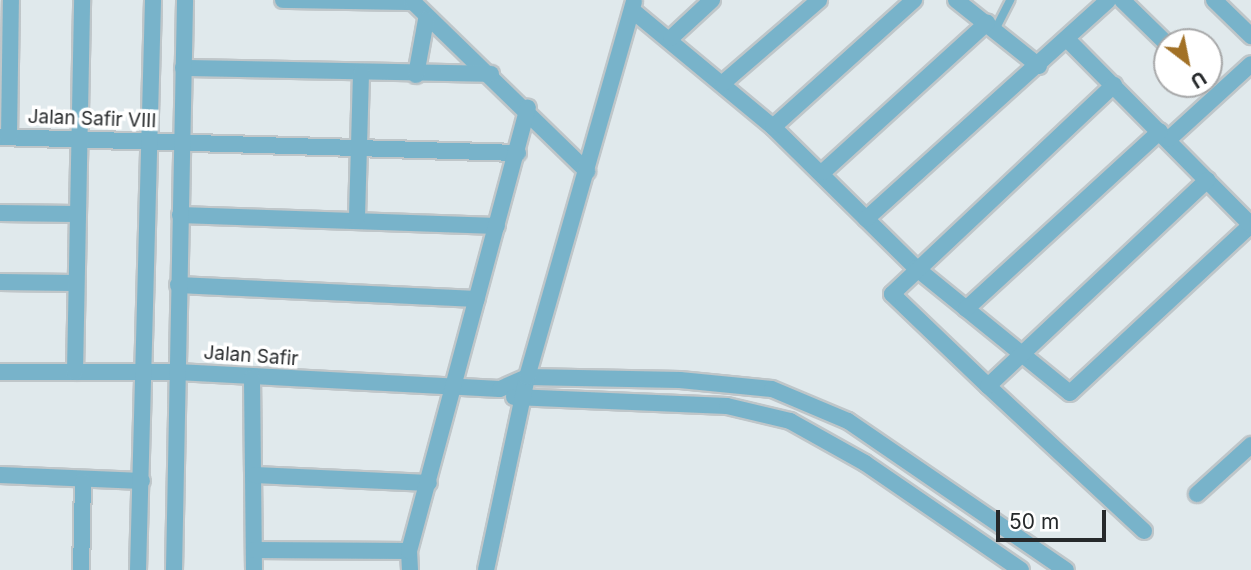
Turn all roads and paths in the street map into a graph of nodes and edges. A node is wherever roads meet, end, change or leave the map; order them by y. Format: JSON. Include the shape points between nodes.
{"nodes":[{"id":1,"x":12,"y":0,"type":"edge"},
{"id":2,"x":82,"y":0,"type":"edge"},
{"id":3,"x":153,"y":0,"type":"edge"},
{"id":4,"x":185,"y":0,"type":"edge"},
{"id":5,"x":283,"y":0,"type":"edge"},
{"id":6,"x":712,"y":0,"type":"edge"},
{"id":7,"x":819,"y":0,"type":"edge"},
{"id":8,"x":914,"y":0,"type":"edge"},
{"id":9,"x":956,"y":0,"type":"edge"},
{"id":10,"x":1010,"y":0,"type":"edge"},
{"id":11,"x":1108,"y":0,"type":"edge"},
{"id":12,"x":1122,"y":0,"type":"edge"},
{"id":13,"x":1214,"y":0,"type":"edge"},
{"id":14,"x":413,"y":1,"type":"edge"},
{"id":15,"x":630,"y":3,"type":"edge"},
{"id":16,"x":426,"y":20,"type":"junction"},
{"id":17,"x":991,"y":27,"type":"junction"},
{"id":18,"x":1153,"y":30,"type":"edge"},
{"id":19,"x":1251,"y":36,"type":"edge"},
{"id":20,"x":671,"y":38,"type":"junction"},
{"id":21,"x":1067,"y":39,"type":"junction"},
{"id":22,"x":1251,"y":64,"type":"edge"},
{"id":23,"x":1039,"y":66,"type":"junction"},
{"id":24,"x":183,"y":68,"type":"junction"},
{"id":25,"x":361,"y":73,"type":"junction"},
{"id":26,"x":491,"y":74,"type":"junction"},
{"id":27,"x":416,"y":75,"type":"junction"},
{"id":28,"x":1223,"y":81,"type":"edge"},
{"id":29,"x":723,"y":83,"type":"junction"},
{"id":30,"x":1114,"y":85,"type":"junction"},
{"id":31,"x":1202,"y":98,"type":"edge"},
{"id":32,"x":528,"y":108,"type":"junction"},
{"id":33,"x":773,"y":127,"type":"junction"},
{"id":34,"x":1164,"y":135,"type":"junction"},
{"id":35,"x":4,"y":137,"type":"edge"},
{"id":36,"x":76,"y":140,"type":"junction"},
{"id":37,"x":149,"y":142,"type":"junction"},
{"id":38,"x":183,"y":143,"type":"junction"},
{"id":39,"x":357,"y":144,"type":"junction"},
{"id":40,"x":519,"y":153,"type":"junction"},
{"id":41,"x":587,"y":171,"type":"junction"},
{"id":42,"x":823,"y":172,"type":"junction"},
{"id":43,"x":1207,"y":180,"type":"junction"},
{"id":44,"x":0,"y":213,"type":"edge"},
{"id":45,"x":75,"y":214,"type":"junction"},
{"id":46,"x":180,"y":215,"type":"junction"},
{"id":47,"x":356,"y":217,"type":"junction"},
{"id":48,"x":866,"y":219,"type":"junction"},
{"id":49,"x":496,"y":226,"type":"junction"},
{"id":50,"x":916,"y":268,"type":"junction"},
{"id":51,"x":0,"y":282,"type":"edge"},
{"id":52,"x":73,"y":283,"type":"junction"},
{"id":53,"x":178,"y":285,"type":"junction"},
{"id":54,"x":477,"y":299,"type":"junction"},
{"id":55,"x":966,"y":309,"type":"junction"},
{"id":56,"x":1018,"y":352,"type":"junction"},
{"id":57,"x":0,"y":372,"type":"edge"},
{"id":58,"x":75,"y":372,"type":"junction"},
{"id":59,"x":177,"y":372,"type":"junction"},
{"id":60,"x":143,"y":374,"type":"junction"},
{"id":61,"x":527,"y":377,"type":"junction"},
{"id":62,"x":252,"y":378,"type":"junction"},
{"id":63,"x":988,"y":386,"type":"junction"},
{"id":64,"x":454,"y":388,"type":"junction"},
{"id":65,"x":500,"y":389,"type":"junction"},
{"id":66,"x":522,"y":401,"type":"junction"},
{"id":67,"x":1248,"y":454,"type":"edge"},
{"id":68,"x":0,"y":475,"type":"edge"},
{"id":69,"x":255,"y":475,"type":"junction"},
{"id":70,"x":142,"y":481,"type":"junction"},
{"id":71,"x":83,"y":482,"type":"junction"},
{"id":72,"x":429,"y":483,"type":"junction"},
{"id":73,"x":1197,"y":494,"type":"dead end"},
{"id":74,"x":1144,"y":531,"type":"dead end"},
{"id":75,"x":254,"y":550,"type":"junction"},
{"id":76,"x":409,"y":551,"type":"junction"},
{"id":77,"x":81,"y":570,"type":"edge"},
{"id":78,"x":138,"y":570,"type":"edge"},
{"id":79,"x":174,"y":570,"type":"edge"},
{"id":80,"x":254,"y":570,"type":"edge"},
{"id":81,"x":410,"y":570,"type":"edge"},
{"id":82,"x":486,"y":570,"type":"edge"},
{"id":83,"x":1021,"y":570,"type":"edge"},
{"id":84,"x":1066,"y":570,"type":"edge"}],
"edges":[{"from":1,"to":35,"type":"street"},
{"from":2,"to":36,"type":"street"},
{"from":3,"to":37,"type":"street"},
{"from":4,"to":24,"type":"street"},
{"from":5,"to":14,"type":"street"},
{"from":6,"to":20,"type":"street"},
{"from":7,"to":29,"type":"street"},
{"from":8,"to":33,"type":"street"},
{"from":9,"to":17,"type":"street"},
{"from":10,"to":17,"type":"lane"},
{"from":11,"to":21,"type":"street"},
{"from":12,"to":18,"type":"street"},
{"from":13,"to":19,"type":"street"},
{"from":14,"to":16,"type":"street"},
{"from":15,"to":20,"type":"street"},
{"from":15,"to":41,"type":"street"},
{"from":16,"to":26,"type":"street"},
{"from":16,"to":27,"type":"street"},
{"from":17,"to":23,"type":"street"},
{"from":17,"to":42,"type":"street"},
{"from":20,"to":29,"type":"street"},
{"from":21,"to":23,"type":"street"},
{"from":21,"to":30,"type":"street"},
{"from":22,"to":28,"type":"street"},
{"from":23,"to":48,"type":"street"},
{"from":24,"to":25,"type":"street"},
{"from":24,"to":38,"type":"street"},
{"from":25,"to":27,"type":"street"},
{"from":25,"to":39,"type":"street"},
{"from":26,"to":27,"type":"street"},
{"from":26,"to":32,"type":"street"},
{"from":29,"to":33,"type":"street"},
{"from":30,"to":34,"type":"street"},
{"from":30,"to":50,"type":"street"},
{"from":31,"to":34,"type":"street"},
{"from":32,"to":40,"type":"street"},
{"from":32,"to":41,"type":"street"},
{"from":33,"to":42,"type":"street"},
{"from":34,"to":43,"type":"street"},
{"from":34,"to":55,"type":"street"},
{"from":35,"to":36,"type":"street","name":"Jalan Safir VIII"},
{"from":36,"to":37,"type":"street","name":"Jalan Safir VIII"},
{"from":36,"to":45,"type":"street"},
{"from":37,"to":38,"type":"street","name":"Jalan Safir VIII"},
{"from":37,"to":60,"type":"street"},
{"from":38,"to":39,"type":"street","name":"Jalan Safir VIII"},
{"from":38,"to":46,"type":"street"},
{"from":39,"to":40,"type":"street","name":"Jalan Safir VIII"},
{"from":39,"to":47,"type":"street"},
{"from":40,"to":49,"type":"street"},
{"from":41,"to":61,"type":"street"},
{"from":42,"to":48,"type":"street"},
{"from":43,"to":56,"type":"street"},
{"from":43,"to":56,"type":"street","via":[[1249,222],[1249,230],[1080,387],[1060,390]]},
{"from":44,"to":45,"type":"street"},
{"from":45,"to":52,"type":"street"},
{"from":46,"to":47,"type":"street"},
{"from":46,"to":53,"type":"street"},
{"from":47,"to":49,"type":"street"},
{"from":48,"to":50,"type":"street"},
{"from":49,"to":54,"type":"street"},
{"from":50,"to":55,"type":"street"},
{"from":50,"to":63,"type":"street","via":[[892,298]]},
{"from":51,"to":52,"type":"street"},
{"from":52,"to":58,"type":"street"},
{"from":53,"to":54,"type":"street"},
{"from":53,"to":59,"type":"street"},
{"from":54,"to":64,"type":"street"},
{"from":55,"to":56,"type":"street"},
{"from":56,"to":63,"type":"street"},
{"from":57,"to":58,"type":"street","name":"Jalan Safir"},
{"from":58,"to":60,"type":"street","name":"Jalan Safir"},
{"from":59,"to":60,"type":"street","name":"Jalan Safir"},
{"from":59,"to":62,"type":"street","name":"Jalan Safir"},
{"from":59,"to":79,"type":"street"},
{"from":60,"to":70,"type":"street"},
{"from":61,"to":65,"type":"street"},
{"from":61,"to":66,"type":"street"},
{"from":61,"to":84,"type":"street","via":[[680,380],[791,395],[848,421]]},
{"from":62,"to":64,"type":"street","name":"Jalan Safir"},
{"from":62,"to":69,"type":"street"},
{"from":63,"to":74,"type":"street"},
{"from":64,"to":65,"type":"street","name":"Jalan Safir"},
{"from":64,"to":72,"type":"street"},
{"from":65,"to":66,"type":"street"},
{"from":66,"to":82,"type":"street"},
{"from":66,"to":83,"type":"street","via":[[681,403],[770,414],[865,463]]},
{"from":67,"to":73,"type":"street"},
{"from":68,"to":71,"type":"street"},
{"from":69,"to":72,"type":"street"},
{"from":69,"to":75,"type":"street"},
{"from":70,"to":71,"type":"street"},
{"from":70,"to":78,"type":"street"},
{"from":71,"to":77,"type":"street"},
{"from":72,"to":76,"type":"street"},
{"from":75,"to":76,"type":"street"},
{"from":75,"to":80,"type":"street"},
{"from":76,"to":81,"type":"street"}]}
